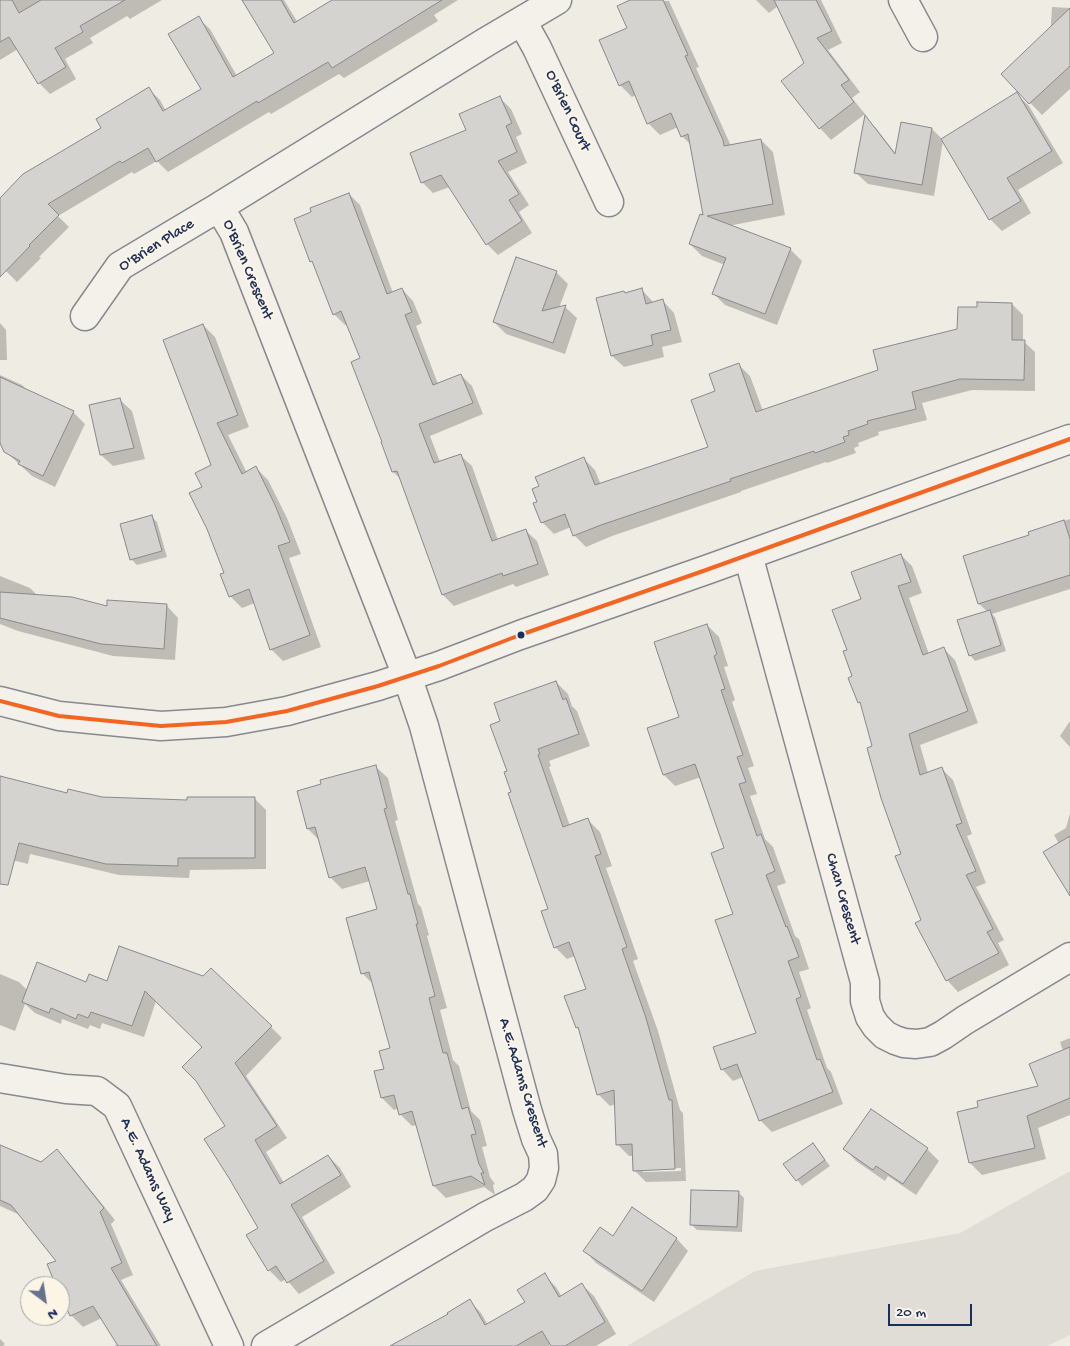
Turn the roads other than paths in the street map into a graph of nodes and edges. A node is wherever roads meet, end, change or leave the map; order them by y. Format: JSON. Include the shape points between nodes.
{"nodes":[{"id":1,"x":558,"y":0,"type":"edge"},
{"id":2,"x":903,"y":0,"type":"edge"},
{"id":3,"x":522,"y":21,"type":"junction"},
{"id":4,"x":923,"y":37,"type":"dead end"},
{"id":5,"x":609,"y":202,"type":"dead end"},
{"id":6,"x":219,"y":207,"type":"junction"},
{"id":7,"x":85,"y":316,"type":"dead end"},
{"id":8,"x":1070,"y":439,"type":"edge"},
{"id":9,"x":748,"y":555,"type":"junction"},
{"id":10,"x":407,"y":676,"type":"junction"},
{"id":11,"x":0,"y":701,"type":"edge"},
{"id":12,"x":1070,"y":957,"type":"edge"},
{"id":13,"x":0,"y":1078,"type":"edge"},
{"id":14,"x":229,"y":1346,"type":"edge"},
{"id":15,"x":266,"y":1346,"type":"edge"}],
"edges":[{"from":1,"to":3,"type":"street","name":"O'Brien Crescent"},
{"from":2,"to":4,"type":"street"},
{"from":3,"to":5,"type":"street","name":"O'Brien Court","via":[[538,48]]},
{"from":3,"to":6,"type":"street","name":"O'Brien Crescent"},
{"from":6,"to":7,"type":"street","name":"O'Brien Place","via":[[120,266]]},
{"from":6,"to":10,"type":"street","name":"O'Brien Crescent","via":[[234,232]]},
{"from":8,"to":9,"type":"street"},
{"from":9,"to":10,"type":"street"},
{"from":9,"to":12,"type":"street","name":"Chan Crescent","via":[[866,982],[865,1001],[876,1026],[904,1043],[930,1042]]},
{"from":10,"to":11,"type":"street","via":[[287,711],[217,723],[162,726],[59,716]]},
{"from":10,"to":15,"type":"street","name":"A.E.Adams Crescent","via":[[424,726],[527,1110],[543,1154],[544,1168],[535,1189],[524,1197]]},
{"from":13,"to":14,"type":"street","name":"A.E. Adams Way","via":[[97,1091],[117,1106]]}]}
